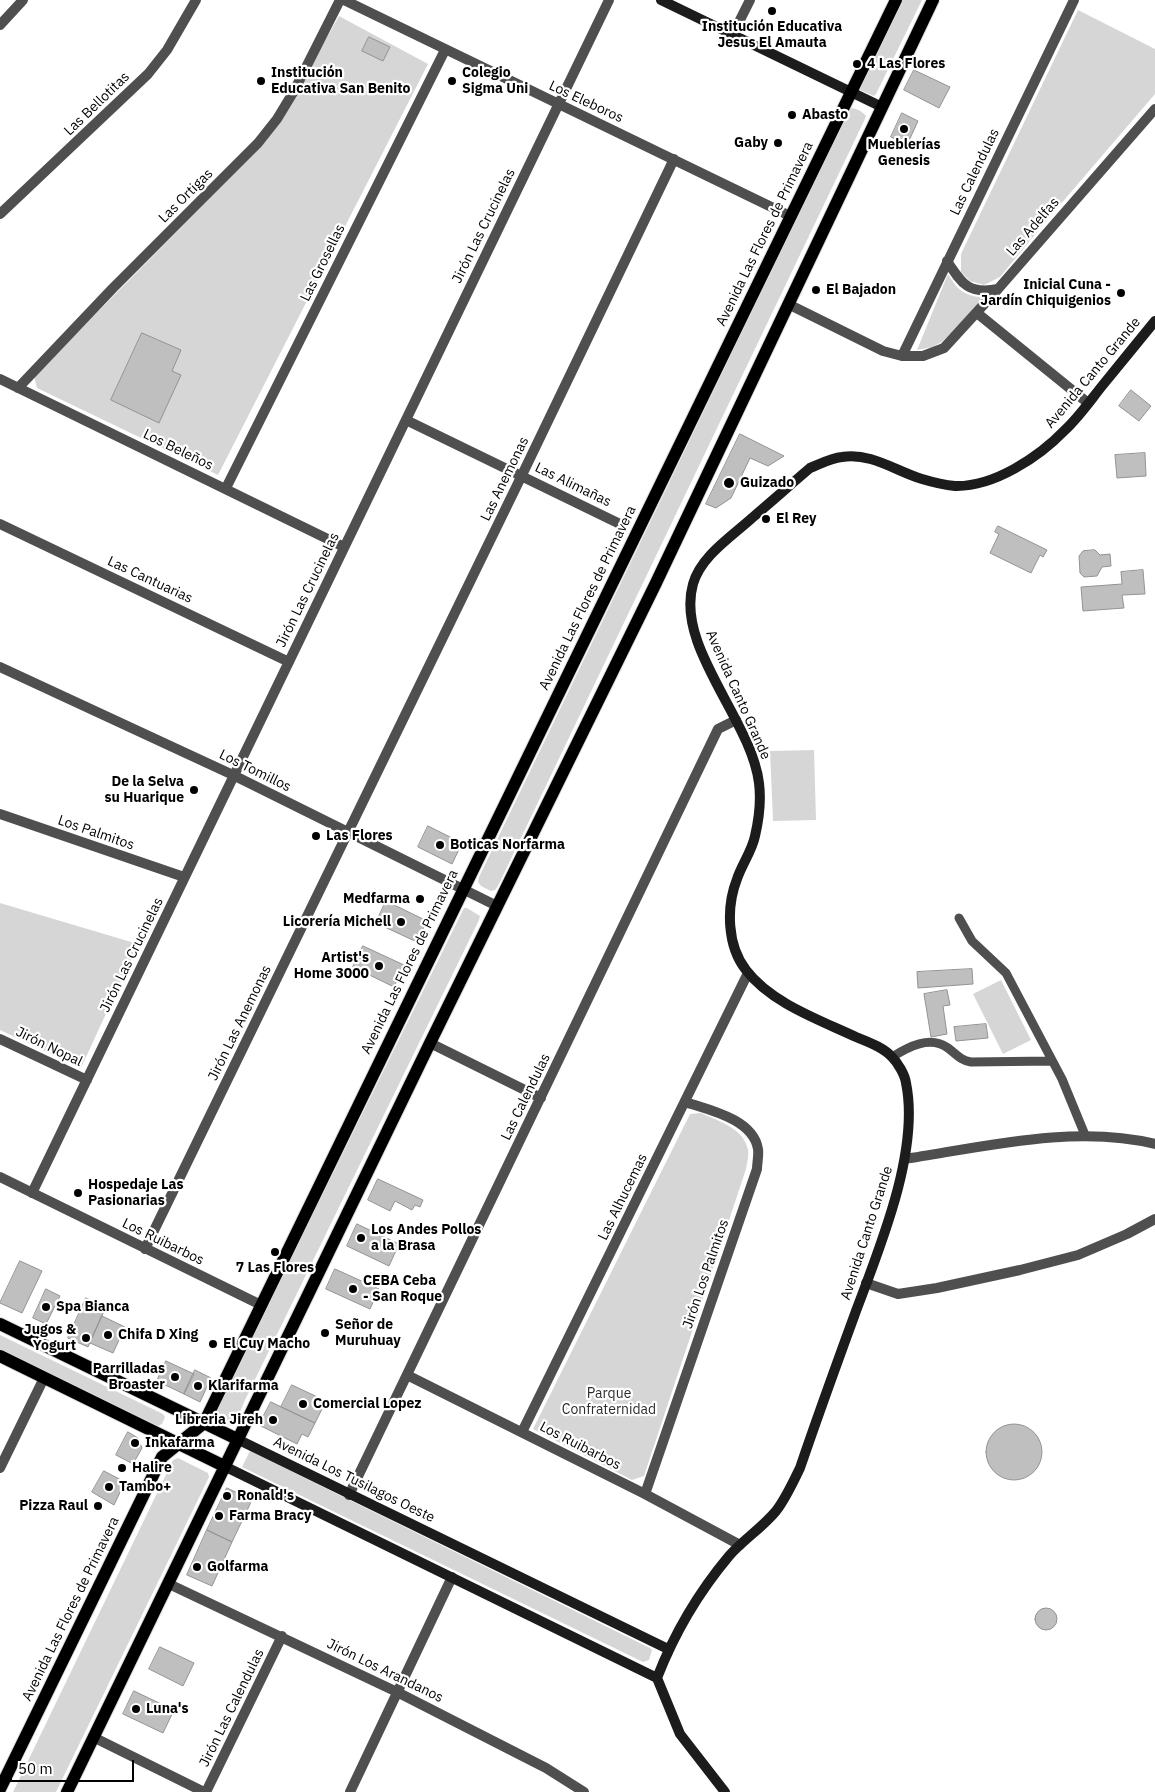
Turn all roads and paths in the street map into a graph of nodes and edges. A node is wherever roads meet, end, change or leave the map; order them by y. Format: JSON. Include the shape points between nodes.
{"nodes":[{"id":1,"x":23,"y":0,"type":"edge"},
{"id":2,"x":196,"y":0,"type":"edge"},
{"id":3,"x":340,"y":0,"type":"edge"},
{"id":4,"x":344,"y":0,"type":"edge"},
{"id":5,"x":609,"y":0,"type":"edge"},
{"id":6,"x":661,"y":0,"type":"edge"},
{"id":7,"x":750,"y":0,"type":"edge"},
{"id":8,"x":896,"y":0,"type":"edge"},
{"id":9,"x":933,"y":0,"type":"edge"},
{"id":10,"x":1074,"y":0,"type":"edge"},
{"id":11,"x":0,"y":25,"type":"edge"},
{"id":12,"x":733,"y":34,"type":"junction"},
{"id":13,"x":444,"y":50,"type":"junction"},
{"id":14,"x":851,"y":92,"type":"junction"},
{"id":15,"x":558,"y":104,"type":"junction"},
{"id":16,"x":882,"y":107,"type":"junction"},
{"id":17,"x":1155,"y":109,"type":"edge"},
{"id":18,"x":674,"y":159,"type":"junction"},
{"id":19,"x":0,"y":214,"type":"edge"},
{"id":20,"x":790,"y":216,"type":"junction"},
{"id":21,"x":948,"y":261,"type":"junction"},
{"id":22,"x":998,"y":289,"type":"junction"},
{"id":23,"x":788,"y":304,"type":"junction"},
{"id":24,"x":976,"y":313,"type":"junction"},
{"id":25,"x":1155,"y":321,"type":"edge"},
{"id":26,"x":902,"y":356,"type":"junction"},
{"id":27,"x":0,"y":379,"type":"edge"},
{"id":28,"x":18,"y":388,"type":"junction"},
{"id":29,"x":1088,"y":403,"type":"junction"},
{"id":30,"x":406,"y":420,"type":"junction"},
{"id":31,"x":522,"y":475,"type":"junction"},
{"id":32,"x":226,"y":488,"type":"junction"},
{"id":33,"x":0,"y":524,"type":"edge"},
{"id":34,"x":620,"y":524,"type":"dead end"},
{"id":35,"x":344,"y":547,"type":"junction"},
{"id":36,"x":289,"y":662,"type":"junction"},
{"id":37,"x":0,"y":666,"type":"edge"},
{"id":38,"x":736,"y":720,"type":"junction"},
{"id":39,"x":232,"y":776,"type":"junction"},
{"id":40,"x":360,"y":809,"type":"joint"},
{"id":41,"x":0,"y":814,"type":"edge"},
{"id":42,"x":349,"y":832,"type":"junction"},
{"id":43,"x":184,"y":877,"type":"junction"},
{"id":44,"x":462,"y":889,"type":"junction"},
{"id":45,"x":497,"y":906,"type":"junction"},
{"id":46,"x":959,"y":918,"type":"dead end"},
{"id":47,"x":748,"y":973,"type":"junction"},
{"id":48,"x":0,"y":1039,"type":"edge"},
{"id":49,"x":430,"y":1043,"type":"junction"},
{"id":50,"x":892,"y":1057,"type":"junction"},
{"id":51,"x":1052,"y":1061,"type":"junction"},
{"id":52,"x":87,"y":1080,"type":"junction"},
{"id":53,"x":541,"y":1098,"type":"junction"},
{"id":54,"x":685,"y":1102,"type":"junction"},
{"id":55,"x":1085,"y":1136,"type":"junction"},
{"id":56,"x":1155,"y":1144,"type":"edge"},
{"id":57,"x":905,"y":1159,"type":"junction"},
{"id":58,"x":0,"y":1177,"type":"edge"},
{"id":59,"x":32,"y":1193,"type":"junction"},
{"id":60,"x":1155,"y":1219,"type":"edge"},
{"id":61,"x":145,"y":1249,"type":"junction"},
{"id":62,"x":866,"y":1283,"type":"junction"},
{"id":63,"x":260,"y":1305,"type":"junction"},
{"id":64,"x":0,"y":1324,"type":"edge"},
{"id":65,"x":0,"y":1356,"type":"edge"},
{"id":66,"x":407,"y":1375,"type":"junction"},
{"id":67,"x":44,"y":1378,"type":"junction"},
{"id":68,"x":204,"y":1423,"type":"junction"},
{"id":69,"x":522,"y":1432,"type":"junction"},
{"id":70,"x":237,"y":1439,"type":"junction"},
{"id":71,"x":179,"y":1443,"type":"junction"},
{"id":72,"x":224,"y":1466,"type":"junction"},
{"id":73,"x":0,"y":1468,"type":"edge"},
{"id":74,"x":645,"y":1494,"type":"junction"},
{"id":75,"x":349,"y":1495,"type":"junction"},
{"id":76,"x":740,"y":1544,"type":"junction"},
{"id":77,"x":452,"y":1577,"type":"junction"},
{"id":78,"x":169,"y":1584,"type":"junction"},
{"id":79,"x":282,"y":1636,"type":"junction"},
{"id":80,"x":668,"y":1649,"type":"junction"},
{"id":81,"x":657,"y":1678,"type":"junction"},
{"id":82,"x":397,"y":1692,"type":"junction"},
{"id":83,"x":93,"y":1737,"type":"junction"},
{"id":84,"x":0,"y":1788,"type":"edge"},
{"id":85,"x":67,"y":1792,"type":"edge"},
{"id":86,"x":205,"y":1792,"type":"edge"},
{"id":87,"x":350,"y":1792,"type":"edge"},
{"id":88,"x":584,"y":1792,"type":"edge"},
{"id":89,"x":725,"y":1792,"type":"edge"}],
"edges":[{"from":1,"to":11,"type":"street"},
{"from":2,"to":19,"type":"street","name":"Las Bellotitas","via":[[167,50],[148,74]]},
{"from":3,"to":28,"type":"street","name":"Las Ortigas","via":[[294,91],[258,143],[112,288]]},
{"from":4,"to":13,"type":"street","name":"Los Eleboros"},
{"from":5,"to":15,"type":"street","name":"Jirón Las Crucinelas"},
{"from":6,"to":12,"type":"street"},
{"from":7,"to":12,"type":"street"},
{"from":8,"to":14,"type":"main road","name":"Avenida Las Flores de Primavera"},
{"from":9,"to":16,"type":"main road"},
{"from":10,"to":21,"type":"street","name":"Las Calendulas"},
{"from":12,"to":14,"type":"street"},
{"from":13,"to":15,"type":"street","name":"Los Eleboros"},
{"from":13,"to":32,"type":"street","name":"Las Grosellas"},
{"from":14,"to":16,"type":"street"},
{"from":14,"to":20,"type":"main road","name":"Avenida Las Flores de Primavera"},
{"from":15,"to":18,"type":"street","name":"Los Eleboros"},
{"from":15,"to":30,"type":"street","name":"Jirón Las Crucinelas"},
{"from":16,"to":23,"type":"main road"},
{"from":17,"to":22,"type":"street","name":"Las Adelfas"},
{"from":18,"to":20,"type":"street","name":"Los Eleboros"},
{"from":18,"to":31,"type":"street","name":"Las Anemonas"},
{"from":20,"to":44,"type":"main road","name":"Avenida Las Flores de Primavera"},
{"from":21,"to":22,"type":"street","via":[[967,286],[984,292]]},
{"from":21,"to":26,"type":"street","name":"Las Calendulas"},
{"from":22,"to":24,"type":"street","name":"Las Adelfas"},
{"from":23,"to":26,"type":"street","name":"Las Adelfas","via":[[883,351]]},
{"from":23,"to":45,"type":"main road"},
{"from":24,"to":26,"type":"street","name":"Las Adelfas","via":[[944,348],[923,356]]},
{"from":24,"to":29,"type":"street"},
{"from":25,"to":29,"type":"street","name":"Avenida Canto Grande"},
{"from":27,"to":28,"type":"street","name":"Los Beleños"},
{"from":28,"to":32,"type":"street","name":"Los Beleños"},
{"from":29,"to":38,"type":"street","name":"Avenida Canto Grande","via":[[1065,431],[1020,466],[977,483],[956,486],[933,482],[864,457],[843,456],[827,461],[810,468],[711,554],[693,584],[691,616],[706,661]]},
{"from":30,"to":31,"type":"street","name":"Las Alimañas"},
{"from":30,"to":35,"type":"street","name":"Jirón Las Crucinelas"},
{"from":31,"to":34,"type":"street","name":"Las Alimañas"},
{"from":31,"to":40,"type":"street","name":"Las Anemonas"},
{"from":32,"to":35,"type":"street","name":"Los Beleños"},
{"from":33,"to":36,"type":"street","name":"Las Cantuarias"},
{"from":35,"to":36,"type":"street","name":"Jirón Las Crucinelas"},
{"from":36,"to":39,"type":"street","name":"Jirón Las Crucinelas"},
{"from":37,"to":39,"type":"street","name":"Los Tomillos"},
{"from":38,"to":47,"type":"street","name":"Avenida Canto Grande","via":[[755,763],[759,785],[755,837],[730,905],[734,944]]},
{"from":38,"to":53,"type":"street","name":"Las Calendulas","via":[[718,729]]},
{"from":39,"to":42,"type":"street","name":"Los Tomillos"},
{"from":39,"to":43,"type":"street","name":"Jirón Las Crucinelas"},
{"from":40,"to":42,"type":"street","name":"Jirón Las Anemonas"},
{"from":41,"to":43,"type":"street","name":"Los Palmitos"},
{"from":42,"to":44,"type":"street","name":"Los Tomillos"},
{"from":42,"to":61,"type":"street","name":"Jirón Las Anemonas"},
{"from":43,"to":52,"type":"street","name":"Jirón Las Crucinelas"},
{"from":44,"to":45,"type":"street","name":"Los Tomillos"},
{"from":44,"to":63,"type":"main road","name":"Avenida Las Flores de Primavera"},
{"from":45,"to":49,"type":"main road"},
{"from":46,"to":51,"type":"lane","via":[[972,941],[1006,974]]},
{"from":47,"to":50,"type":"street","name":"Avenida Canto Grande","via":[[792,1007],[877,1046]]},
{"from":47,"to":54,"type":"street","name":"Las Alhucemas"},
{"from":48,"to":52,"type":"street","name":"Jirón Nopal"},
{"from":49,"to":53,"type":"street"},
{"from":49,"to":70,"type":"main road"},
{"from":50,"to":51,"type":"lane","via":[[915,1044],[938,1043],[962,1060],[977,1063]]},
{"from":50,"to":57,"type":"street","name":"Avenida Canto Grande","via":[[906,1078],[909,1102]]},
{"from":51,"to":55,"type":"lane"},
{"from":52,"to":59,"type":"street","name":"Jirón Las Crucinelas"},
{"from":53,"to":66,"type":"street","name":"Las Calendulas"},
{"from":54,"to":69,"type":"street","name":"Las Alhucemas"},
{"from":54,"to":74,"type":"street","name":"Jirón Los Palmitos","via":[[723,1114],[748,1129],[758,1148],[756,1169]]},
{"from":55,"to":56,"type":"street"},
{"from":55,"to":57,"type":"street","via":[[1023,1141]]},
{"from":57,"to":62,"type":"street","name":"Avenida Canto Grande"},
{"from":58,"to":59,"type":"street","name":"Los Ruibarbos"},
{"from":59,"to":61,"type":"street","name":"Los Ruibarbos"},
{"from":60,"to":62,"type":"street","via":[[1078,1255],[1020,1270],[898,1294]]},
{"from":61,"to":63,"type":"street","name":"Los Ruibarbos"},
{"from":62,"to":76,"type":"street","name":"Avenida Canto Grande","via":[[800,1468],[776,1510]]},
{"from":63,"to":68,"type":"main road","name":"Avenida Las Flores de Primavera"},
{"from":64,"to":68,"type":"main road","name":"Avenida Los Tusilagos Oeste"},
{"from":65,"to":67,"type":"main road"},
{"from":66,"to":69,"type":"street","name":"Los Ruibarbos"},
{"from":66,"to":75,"type":"street","name":"Las Calendulas"},
{"from":67,"to":71,"type":"main road"},
{"from":67,"to":73,"type":"street"},
{"from":68,"to":70,"type":"main road","name":"Avenida Los Tusilagos Oeste"},
{"from":68,"to":71,"type":"main road","name":"Avenida Las Flores de Primavera"},
{"from":69,"to":74,"type":"street","name":"Los Ruibarbos"},
{"from":70,"to":72,"type":"main road"},
{"from":70,"to":75,"type":"street","name":"Avenida Los Tusilagos Oeste"},
{"from":71,"to":72,"type":"main road"},
{"from":71,"to":84,"type":"main road","name":"Avenida Las Flores de Primavera","via":[[162,1456]]},
{"from":72,"to":77,"type":"street"},
{"from":72,"to":78,"type":"main road"},
{"from":74,"to":76,"type":"street","name":"Los Ruibarbos"},
{"from":75,"to":80,"type":"street","name":"Avenida Los Tusilagos Oeste"},
{"from":76,"to":80,"type":"street","name":"Avenida Canto Grande","via":[[708,1583]]},
{"from":77,"to":81,"type":"street"},
{"from":77,"to":82,"type":"street"},
{"from":78,"to":79,"type":"street","name":"Jirón Los Arandanos"},
{"from":78,"to":83,"type":"main road"},
{"from":79,"to":82,"type":"street","name":"Jirón Los Arandanos"},
{"from":79,"to":86,"type":"street","name":"Jirón Las Calendulas"},
{"from":80,"to":81,"type":"street","name":"Avenida Canto Grande"},
{"from":81,"to":89,"type":"street","via":[[680,1734]]},
{"from":82,"to":87,"type":"street"},
{"from":82,"to":88,"type":"street","name":"Jirón Los Arandanos","via":[[546,1768]]},
{"from":83,"to":85,"type":"main road"},
{"from":83,"to":86,"type":"street"}]}
